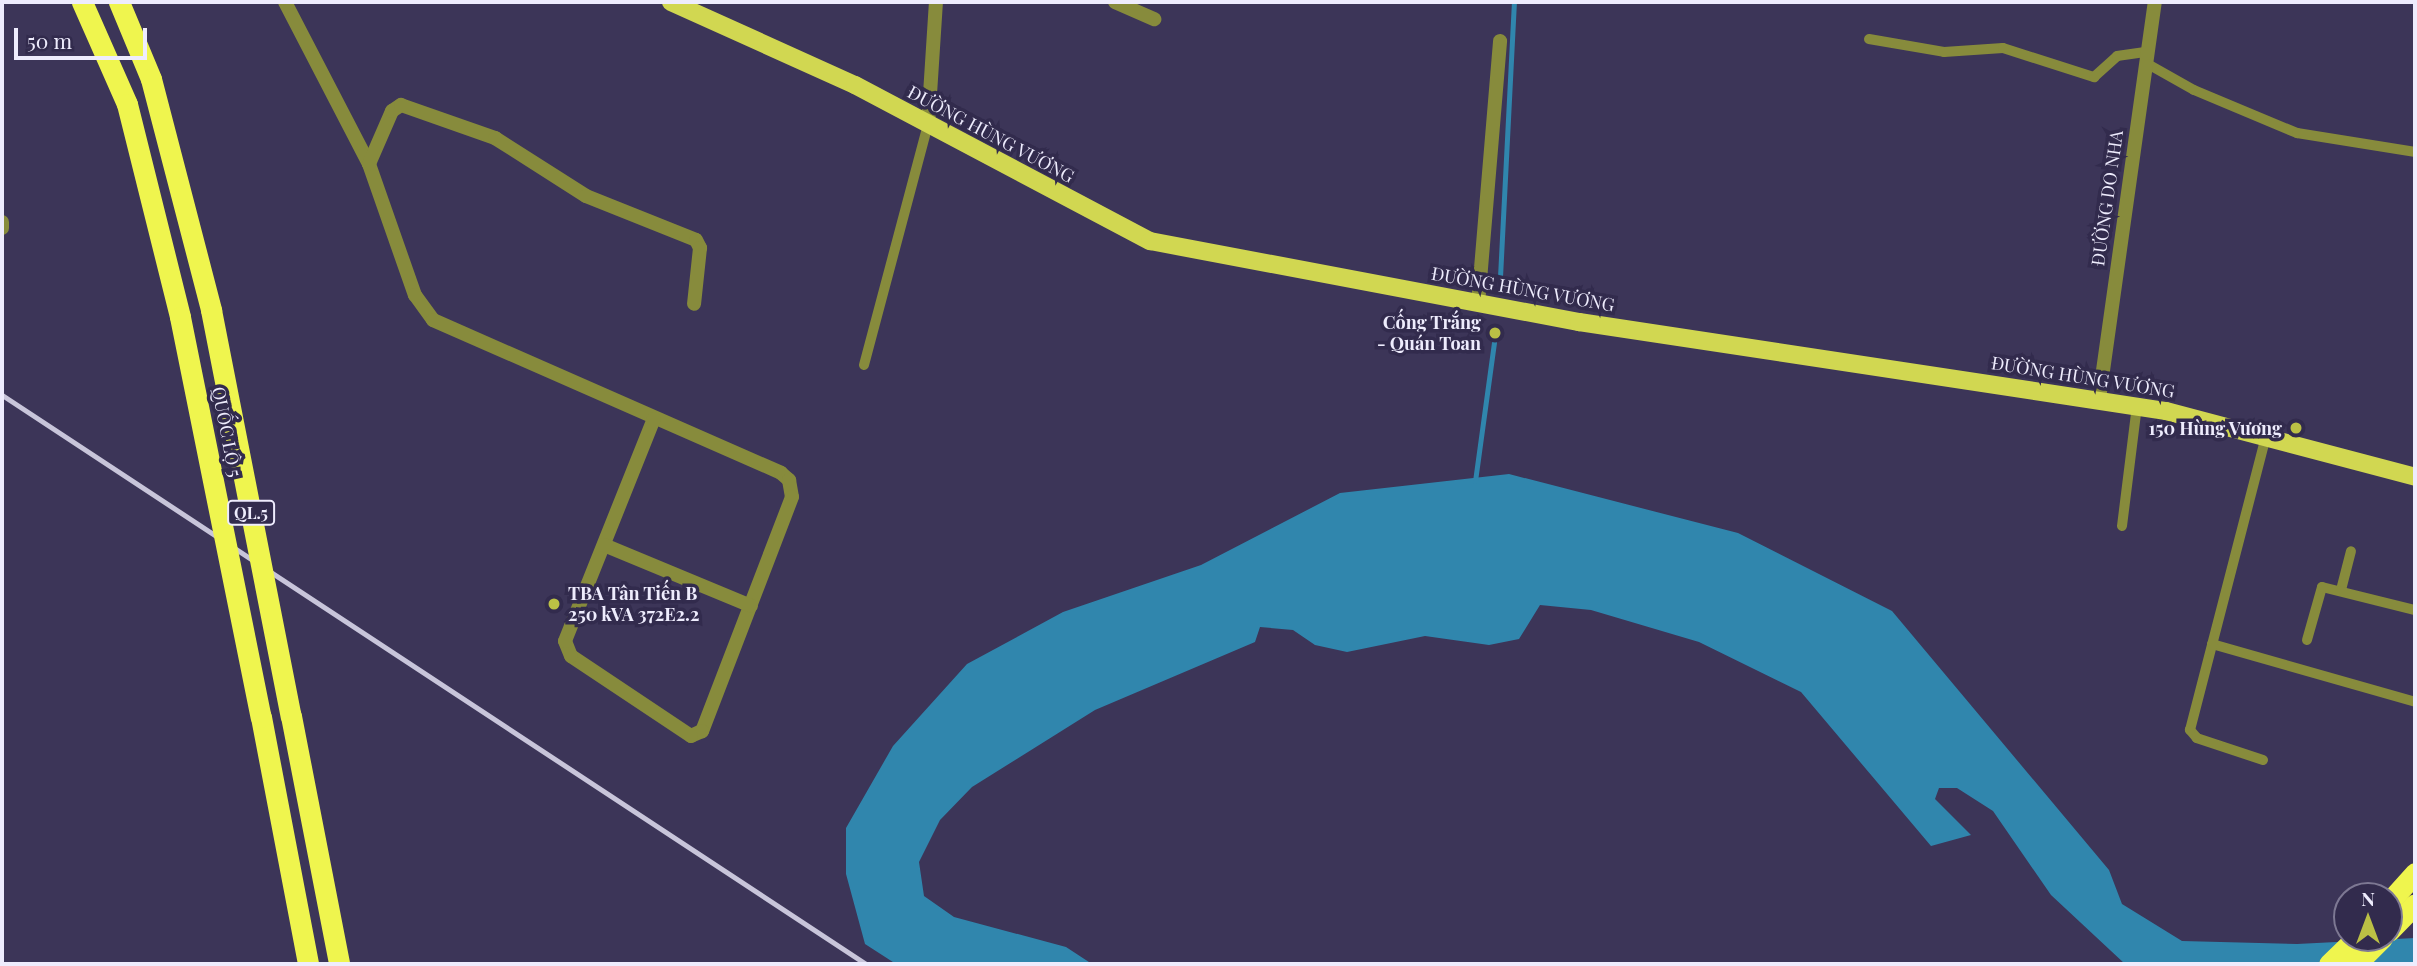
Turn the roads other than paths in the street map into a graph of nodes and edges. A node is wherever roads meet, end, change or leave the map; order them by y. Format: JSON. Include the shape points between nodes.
{"nodes":[{"id":1,"x":82,"y":2,"type":"edge"},
{"id":2,"x":119,"y":2,"type":"edge"},
{"id":3,"x":285,"y":2,"type":"edge"},
{"id":4,"x":671,"y":2,"type":"edge"},
{"id":5,"x":936,"y":2,"type":"edge"},
{"id":6,"x":1115,"y":2,"type":"edge"},
{"id":7,"x":2155,"y":2,"type":"edge"},
{"id":8,"x":1154,"y":19,"type":"dead end"},
{"id":9,"x":1869,"y":39,"type":"dead end"},
{"id":10,"x":1500,"y":41,"type":"dead end"},
{"id":11,"x":2147,"y":58,"type":"junction"},
{"id":12,"x":928,"y":125,"type":"junction"},
{"id":13,"x":2415,"y":152,"type":"edge"},
{"id":14,"x":369,"y":164,"type":"junction"},
{"id":15,"x":2,"y":222,"type":"edge"},
{"id":16,"x":2,"y":228,"type":"edge"},
{"id":17,"x":694,"y":304,"type":"dead end"},
{"id":18,"x":1478,"y":304,"type":"junction"},
{"id":19,"x":864,"y":365,"type":"dead end"},
{"id":20,"x":2099,"y":399,"type":"junction"},
{"id":21,"x":2137,"y":405,"type":"junction"},
{"id":22,"x":654,"y":419,"type":"junction"},
{"id":23,"x":2266,"y":436,"type":"junction"},
{"id":24,"x":2415,"y":477,"type":"edge"},
{"id":25,"x":2122,"y":526,"type":"dead end"},
{"id":26,"x":604,"y":545,"type":"junction"},
{"id":27,"x":2351,"y":551,"type":"dead end"},
{"id":28,"x":2342,"y":590,"type":"junction"},
{"id":29,"x":751,"y":606,"type":"junction"},
{"id":30,"x":2415,"y":610,"type":"edge"},
{"id":31,"x":2307,"y":640,"type":"dead end"},
{"id":32,"x":2212,"y":644,"type":"junction"},
{"id":33,"x":2415,"y":702,"type":"edge"},
{"id":34,"x":2263,"y":760,"type":"dead end"},
{"id":35,"x":2415,"y":873,"type":"edge"},
{"id":36,"x":2403,"y":886,"type":"edge"},
{"id":37,"x":308,"y":964,"type":"edge"},
{"id":38,"x":339,"y":964,"type":"edge"}],
"edges":[{"from":1,"to":37,"type":"highway","name":"QUỐC LỘ 5","number":"QL.5","bridge":true,"via":[[127,104],[180,317]]},
{"from":2,"to":38,"type":"highway","name":"QUỐC LỘ 5","number":"QL.5","bridge":true,"via":[[150,79],[211,310]]},
{"from":3,"to":14,"type":"street"},
{"from":4,"to":12,"type":"main road","name":"ĐƯỜNG HÙNG VƯƠNG","via":[[855,85]]},
{"from":5,"to":12,"type":"street"},
{"from":6,"to":8,"type":"street"},
{"from":7,"to":11,"type":"street","name":"ĐƯỜNG DO NHA"},
{"from":9,"to":11,"type":"lane","via":[[1951,52],[2003,48],[2094,77],[2117,56]]},
{"from":10,"to":18,"type":"street"},
{"from":11,"to":13,"type":"lane","via":[[2194,90],[2297,133]]},
{"from":11,"to":20,"type":"street","name":"ĐƯỜNG DO NHA"},
{"from":12,"to":18,"type":"main road","name":"ĐƯỜNG HÙNG VƯƠNG","via":[[1150,241]]},
{"from":12,"to":19,"type":"lane"},
{"from":14,"to":17,"type":"street","via":[[392,111],[401,105],[495,138],[580,193],[696,240],[700,248]]},
{"from":14,"to":22,"type":"street","via":[[415,295],[433,320]]},
{"from":15,"to":16,"type":"street"},
{"from":18,"to":20,"type":"main road","name":"ĐƯỜNG HÙNG VƯƠNG"},
{"from":20,"to":21,"type":"main road","name":"ĐƯỜNG HÙNG VƯƠNG"},
{"from":21,"to":23,"type":"main road","name":"ĐƯỜNG HÙNG VƯƠNG"},
{"from":21,"to":25,"type":"lane"},
{"from":22,"to":26,"type":"street"},
{"from":22,"to":29,"type":"street","via":[[789,480],[792,497]]},
{"from":23,"to":24,"type":"main road","name":"ĐƯỜNG HÙNG VƯƠNG"},
{"from":23,"to":32,"type":"lane"},
{"from":26,"to":29,"type":"street"},
{"from":26,"to":29,"type":"street","via":[[567,632],[567,649],[682,734],[702,731]]},
{"from":27,"to":28,"type":"lane"},
{"from":28,"to":30,"type":"lane"},
{"from":28,"to":31,"type":"lane","via":[[2322,587]]},
{"from":32,"to":33,"type":"lane"},
{"from":32,"to":34,"type":"lane","via":[[2190,730],[2197,738]]},
{"from":35,"to":36,"type":"highway"}]}
